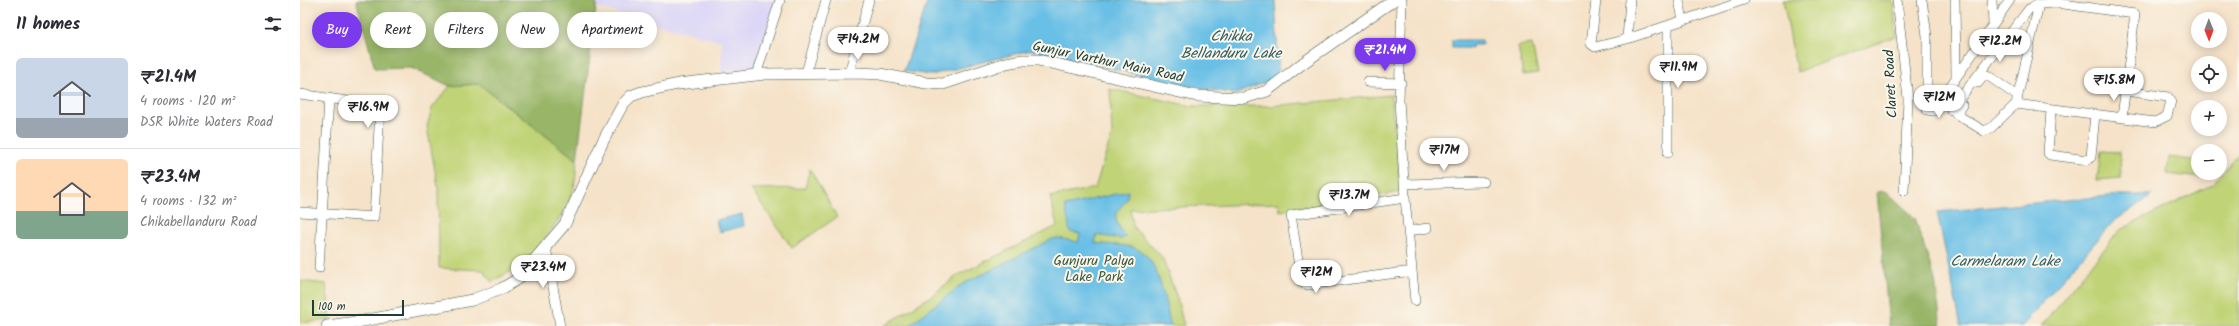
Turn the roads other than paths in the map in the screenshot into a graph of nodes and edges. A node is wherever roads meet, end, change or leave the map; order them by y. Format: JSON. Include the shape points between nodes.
{"nodes":[{"id":1,"x":780,"y":0,"type":"edge"},
{"id":2,"x":826,"y":0,"type":"edge"},
{"id":3,"x":869,"y":0,"type":"edge"},
{"id":4,"x":1394,"y":0,"type":"edge"},
{"id":5,"x":1402,"y":0,"type":"edge"},
{"id":6,"x":1596,"y":0,"type":"edge"},
{"id":7,"x":1630,"y":0,"type":"edge"},
{"id":8,"x":1679,"y":0,"type":"edge"},
{"id":9,"x":1744,"y":0,"type":"edge"},
{"id":10,"x":1897,"y":0,"type":"edge"},
{"id":11,"x":1922,"y":0,"type":"edge"},
{"id":12,"x":1955,"y":0,"type":"edge"},
{"id":13,"x":1992,"y":0,"type":"edge"},
{"id":14,"x":2010,"y":0,"type":"edge"},
{"id":15,"x":1732,"y":2,"type":"edge"},
{"id":16,"x":2053,"y":2,"type":"edge"},
{"id":17,"x":2039,"y":4,"type":"junction"},
{"id":18,"x":1684,"y":20,"type":"junction"},
{"id":19,"x":1993,"y":24,"type":"junction"},
{"id":20,"x":1668,"y":26,"type":"junction"},
{"id":21,"x":1627,"y":39,"type":"junction"},
{"id":22,"x":806,"y":73,"type":"junction"},
{"id":23,"x":849,"y":73,"type":"junction"},
{"id":24,"x":756,"y":75,"type":"junction"},
{"id":25,"x":1956,"y":76,"type":"junction"},
{"id":26,"x":1368,"y":82,"type":"dead end"},
{"id":27,"x":1401,"y":83,"type":"junction"},
{"id":28,"x":2126,"y":91,"type":"junction"},
{"id":29,"x":300,"y":94,"type":"edge"},
{"id":30,"x":329,"y":99,"type":"junction"},
{"id":31,"x":2016,"y":100,"type":"junction"},
{"id":32,"x":1951,"y":110,"type":"dead end"},
{"id":33,"x":2051,"y":110,"type":"junction"},
{"id":34,"x":2096,"y":114,"type":"junction"},
{"id":35,"x":2122,"y":117,"type":"junction"},
{"id":36,"x":1668,"y":153,"type":"dead end"},
{"id":37,"x":1484,"y":182,"type":"dead end"},
{"id":38,"x":1404,"y":184,"type":"junction"},
{"id":39,"x":1904,"y":191,"type":"dead end"},
{"id":40,"x":1405,"y":198,"type":"junction"},
{"id":41,"x":300,"y":212,"type":"edge"},
{"id":42,"x":323,"y":214,"type":"junction"},
{"id":43,"x":1428,"y":228,"type":"dead end"},
{"id":44,"x":1408,"y":230,"type":"junction"},
{"id":45,"x":546,"y":247,"type":"junction"},
{"id":46,"x":319,"y":268,"type":"dead end"},
{"id":47,"x":1412,"y":271,"type":"junction"},
{"id":48,"x":1415,"y":301,"type":"dead end"},
{"id":49,"x":327,"y":326,"type":"edge"},
{"id":50,"x":560,"y":326,"type":"edge"}],
"edges":[{"from":1,"to":24,"type":"street"},
{"from":2,"to":22,"type":"street"},
{"from":3,"to":23,"type":"street"},
{"from":4,"to":23,"type":"main road","name":"Gunjur Varthur Main Road","via":[[1267,91],[1244,98],[1197,96],[1038,60],[1006,63],[943,84],[926,84],[880,74]]},
{"from":5,"to":27,"type":"street"},
{"from":6,"to":21,"type":"street","via":[[1592,46],[1595,48]]},
{"from":7,"to":21,"type":"street"},
{"from":8,"to":18,"type":"street"},
{"from":9,"to":15,"type":"street"},
{"from":10,"to":39,"type":"street","name":"Claret Road","via":[[1908,99]]},
{"from":11,"to":25,"type":"street","via":[[1927,36],[1927,110],[1933,111]]},
{"from":12,"to":25,"type":"street"},
{"from":13,"to":19,"type":"street"},
{"from":14,"to":19,"type":"street"},
{"from":15,"to":18,"type":"street"},
{"from":16,"to":17,"type":"street"},
{"from":16,"to":28,"type":"street","via":[[2135,13]]},
{"from":17,"to":31,"type":"street"},
{"from":17,"to":32,"type":"street","via":[[2029,9]]},
{"from":18,"to":20,"type":"street"},
{"from":19,"to":25,"type":"street"},
{"from":20,"to":21,"type":"street"},
{"from":20,"to":36,"type":"street"},
{"from":22,"to":23,"type":"main road","name":"Gunjur Varthur Main Road"},
{"from":22,"to":24,"type":"main road","name":"Gunjur Varthur Main Road"},
{"from":24,"to":45,"type":"main road","name":"Gunjur Varthur Main Road","via":[[672,85],[631,96],[623,104],[604,139],[572,212]]},
{"from":26,"to":27,"type":"street"},
{"from":27,"to":38,"type":"street","via":[[1399,100]]},
{"from":28,"to":35,"type":"street"},
{"from":28,"to":35,"type":"street","via":[[2168,97],[2171,101],[2167,116],[2158,121]]},
{"from":29,"to":30,"type":"street"},
{"from":30,"to":42,"type":"street"},
{"from":30,"to":42,"type":"street","via":[[374,105],[380,109],[374,217]]},
{"from":31,"to":31,"type":"street","via":[[1991,128],[1984,131],[1956,113],[1985,76],[1990,76]]},
{"from":31,"to":33,"type":"street"},
{"from":33,"to":34,"type":"street"},
{"from":33,"to":34,"type":"street","via":[[2048,153],[2088,160],[2091,157]]},
{"from":34,"to":35,"type":"street"},
{"from":37,"to":38,"type":"street"},
{"from":38,"to":40,"type":"street"},
{"from":40,"to":44,"type":"street"},
{"from":40,"to":47,"type":"street","via":[[1290,215],[1303,283],[1308,285]]},
{"from":41,"to":42,"type":"street"},
{"from":42,"to":46,"type":"street"},
{"from":43,"to":44,"type":"street"},
{"from":44,"to":47,"type":"street"},
{"from":45,"to":49,"type":"main road","name":"Gunjur Varthur Main Road","via":[[518,279],[501,289],[472,300]]},
{"from":45,"to":50,"type":"street"},
{"from":47,"to":48,"type":"street"}]}
